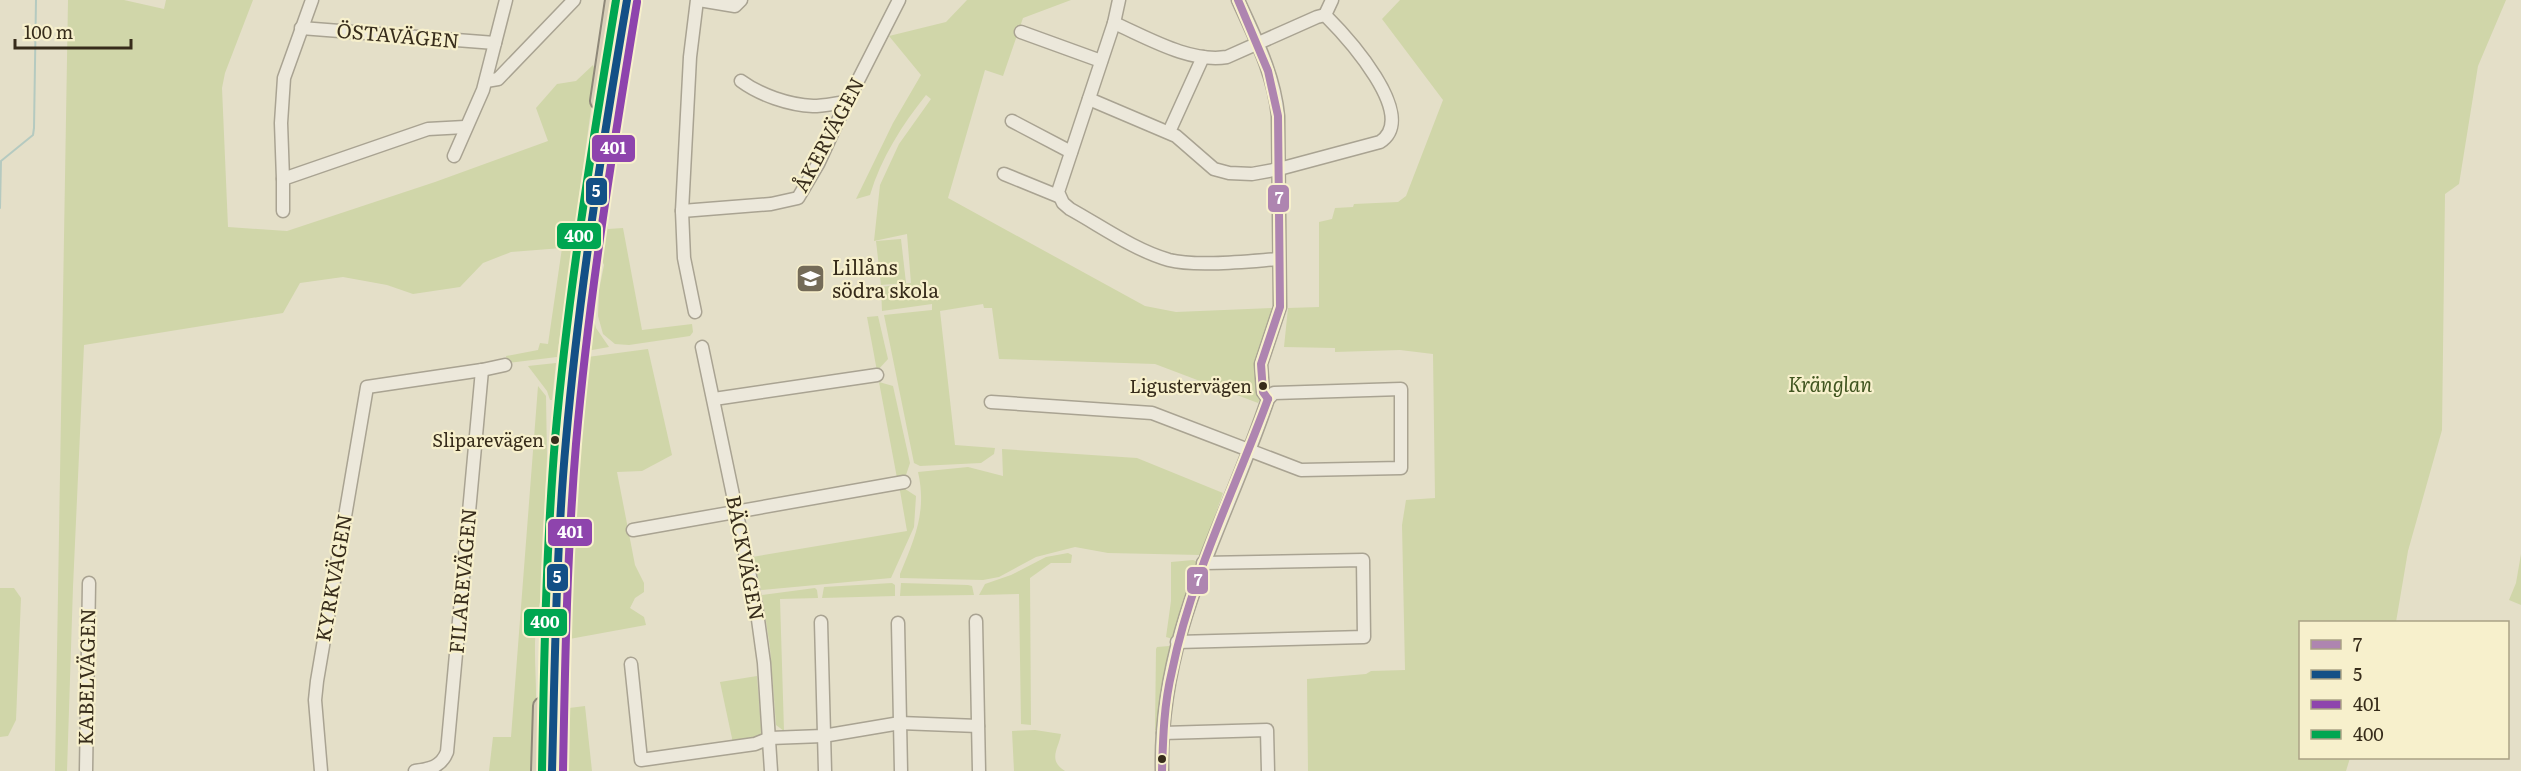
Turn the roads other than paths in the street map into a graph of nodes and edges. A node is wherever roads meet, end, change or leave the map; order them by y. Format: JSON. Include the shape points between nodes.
{"nodes":[{"id":1,"x":312,"y":0,"type":"edge"},
{"id":2,"x":506,"y":0,"type":"edge"},
{"id":3,"x":574,"y":0,"type":"edge"},
{"id":4,"x":614,"y":0,"type":"edge"},
{"id":5,"x":627,"y":0,"type":"edge"},
{"id":6,"x":698,"y":0,"type":"edge"},
{"id":7,"x":741,"y":0,"type":"edge"},
{"id":8,"x":899,"y":0,"type":"edge"},
{"id":9,"x":1119,"y":0,"type":"edge"},
{"id":10,"x":1238,"y":0,"type":"edge"},
{"id":11,"x":1332,"y":0,"type":"edge"},
{"id":12,"x":1326,"y":15,"type":"junction"},
{"id":13,"x":1114,"y":23,"type":"junction"},
{"id":14,"x":301,"y":28,"type":"junction"},
{"id":15,"x":1021,"y":32,"type":"dead end"},
{"id":16,"x":495,"y":43,"type":"junction"},
{"id":17,"x":1258,"y":44,"type":"junction"},
{"id":18,"x":1203,"y":57,"type":"junction"},
{"id":19,"x":1101,"y":61,"type":"junction"},
{"id":20,"x":486,"y":81,"type":"junction"},
{"id":21,"x":741,"y":81,"type":"dead end"},
{"id":22,"x":1089,"y":99,"type":"junction"},
{"id":23,"x":847,"y":102,"type":"junction"},
{"id":24,"x":1012,"y":121,"type":"dead end"},
{"id":25,"x":465,"y":128,"type":"junction"},
{"id":26,"x":1169,"y":132,"type":"junction"},
{"id":27,"x":1071,"y":152,"type":"junction"},
{"id":28,"x":454,"y":156,"type":"dead end"},
{"id":29,"x":1279,"y":169,"type":"junction"},
{"id":30,"x":1004,"y":174,"type":"dead end"},
{"id":31,"x":283,"y":179,"type":"junction"},
{"id":32,"x":1058,"y":196,"type":"junction"},
{"id":33,"x":283,"y":211,"type":"dead end"},
{"id":34,"x":682,"y":211,"type":"junction"},
{"id":35,"x":1279,"y":259,"type":"junction"},
{"id":36,"x":695,"y":312,"type":"dead end"},
{"id":37,"x":570,"y":346,"type":"junction"},
{"id":38,"x":702,"y":347,"type":"dead end"},
{"id":39,"x":505,"y":365,"type":"dead end"},
{"id":40,"x":567,"y":368,"type":"junction"},
{"id":41,"x":482,"y":370,"type":"junction"},
{"id":42,"x":877,"y":375,"type":"dead end"},
{"id":43,"x":714,"y":399,"type":"junction"},
{"id":44,"x":1268,"y":399,"type":"junction"},
{"id":45,"x":991,"y":402,"type":"dead end"},
{"id":46,"x":1249,"y":450,"type":"junction"},
{"id":47,"x":903,"y":482,"type":"dead end"},
{"id":48,"x":737,"y":512,"type":"junction"},
{"id":49,"x":633,"y":530,"type":"dead end"},
{"id":50,"x":1203,"y":563,"type":"junction"},
{"id":51,"x":89,"y":583,"type":"dead end"},
{"id":52,"x":976,"y":621,"type":"dead end"},
{"id":53,"x":821,"y":622,"type":"dead end"},
{"id":54,"x":898,"y":623,"type":"dead end"},
{"id":55,"x":1177,"y":642,"type":"junction"},
{"id":56,"x":631,"y":664,"type":"dead end"},
{"id":57,"x":900,"y":723,"type":"junction"},
{"id":58,"x":978,"y":726,"type":"junction"},
{"id":59,"x":1163,"y":733,"type":"junction"},
{"id":60,"x":823,"y":736,"type":"junction"},
{"id":61,"x":770,"y":738,"type":"junction"},
{"id":62,"x":86,"y":771,"type":"edge"},
{"id":63,"x":321,"y":771,"type":"edge"},
{"id":64,"x":415,"y":771,"type":"edge"},
{"id":65,"x":540,"y":771,"type":"edge"},
{"id":66,"x":552,"y":771,"type":"edge"},
{"id":67,"x":771,"y":771,"type":"edge"},
{"id":68,"x":825,"y":771,"type":"edge"},
{"id":69,"x":901,"y":771,"type":"edge"},
{"id":70,"x":979,"y":771,"type":"edge"},
{"id":71,"x":1162,"y":771,"type":"edge"},
{"id":72,"x":1268,"y":771,"type":"edge"}],
"edges":[{"from":1,"to":14,"type":"street"},
{"from":2,"to":16,"type":"street"},
{"from":3,"to":20,"type":"street","via":[[498,79]]},
{"from":4,"to":37,"type":"highway","via":[[579,231]]},
{"from":5,"to":37,"type":"highway"},
{"from":6,"to":7,"type":"street","via":[[735,6]]},
{"from":6,"to":34,"type":"street","via":[[690,57]]},
{"from":8,"to":23,"type":"street","name":"ÅKERVÄGEN"},
{"from":9,"to":13,"type":"street"},
{"from":10,"to":17,"type":"street"},
{"from":11,"to":12,"type":"street"},
{"from":12,"to":17,"type":"street"},
{"from":12,"to":29,"type":"street","via":[[1384,89],[1392,114],[1391,130],[1380,142]]},
{"from":13,"to":18,"type":"street"},
{"from":13,"to":19,"type":"street"},
{"from":14,"to":16,"type":"street","name":"ÖSTAVÄGEN"},
{"from":14,"to":31,"type":"street","via":[[281,94]]},
{"from":15,"to":19,"type":"street"},
{"from":16,"to":20,"type":"street"},
{"from":17,"to":18,"type":"street","via":[[1227,57]]},
{"from":17,"to":29,"type":"street","via":[[1276,98]]},
{"from":18,"to":26,"type":"street"},
{"from":19,"to":22,"type":"street"},
{"from":20,"to":25,"type":"street"},
{"from":21,"to":23,"type":"street","via":[[769,96],[813,106]]},
{"from":22,"to":26,"type":"street"},
{"from":22,"to":27,"type":"street"},
{"from":23,"to":34,"type":"street","name":"ÅKERVÄGEN","via":[[798,198]]},
{"from":24,"to":27,"type":"street"},
{"from":25,"to":28,"type":"street"},
{"from":25,"to":31,"type":"street","via":[[428,129]]},
{"from":26,"to":29,"type":"street","via":[[1214,169],[1241,174]]},
{"from":27,"to":32,"type":"street"},
{"from":29,"to":35,"type":"street"},
{"from":30,"to":32,"type":"street"},
{"from":31,"to":33,"type":"street"},
{"from":32,"to":35,"type":"street","via":[[1070,209],[1154,255],[1171,260]]},
{"from":34,"to":36,"type":"street","via":[[684,258]]},
{"from":35,"to":44,"type":"street","via":[[1280,307],[1261,364],[1263,392]]},
{"from":37,"to":40,"type":"highway"},
{"from":38,"to":43,"type":"street","name":"BÄCKVÄGEN"},
{"from":39,"to":41,"type":"street"},
{"from":40,"to":65,"type":"highway","via":[[548,544]]},
{"from":40,"to":66,"type":"highway"},
{"from":41,"to":63,"type":"street","name":"KYRKVÄGEN","via":[[366,387],[317,681]]},
{"from":41,"to":64,"type":"street","name":"FILAREVÄGEN","via":[[447,752],[437,766]]},
{"from":42,"to":43,"type":"street"},
{"from":43,"to":48,"type":"street","name":"BÄCKVÄGEN"},
{"from":44,"to":46,"type":"street"},
{"from":44,"to":46,"type":"street","via":[[1274,393],[1401,389],[1401,468],[1301,470]]},
{"from":45,"to":46,"type":"street","via":[[1152,412]]},
{"from":46,"to":50,"type":"street"},
{"from":47,"to":48,"type":"street"},
{"from":48,"to":49,"type":"street"},
{"from":48,"to":61,"type":"street","name":"BÄCKVÄGEN","via":[[757,614]]},
{"from":50,"to":55,"type":"street"},
{"from":50,"to":55,"type":"street","via":[[1363,560],[1364,638]]},
{"from":51,"to":62,"type":"street","name":"KABELVÄGEN"},
{"from":52,"to":58,"type":"street"},
{"from":53,"to":60,"type":"street"},
{"from":54,"to":57,"type":"street"},
{"from":55,"to":59,"type":"street"},
{"from":56,"to":61,"type":"street","via":[[641,760],[755,744]]},
{"from":57,"to":58,"type":"street"},
{"from":57,"to":60,"type":"street"},
{"from":57,"to":69,"type":"street"},
{"from":58,"to":70,"type":"street"},
{"from":59,"to":71,"type":"street"},
{"from":59,"to":72,"type":"street","via":[[1267,730]]},
{"from":60,"to":61,"type":"street"},
{"from":60,"to":68,"type":"street"},
{"from":61,"to":67,"type":"street","name":"BÄCKVÄGEN"}]}
